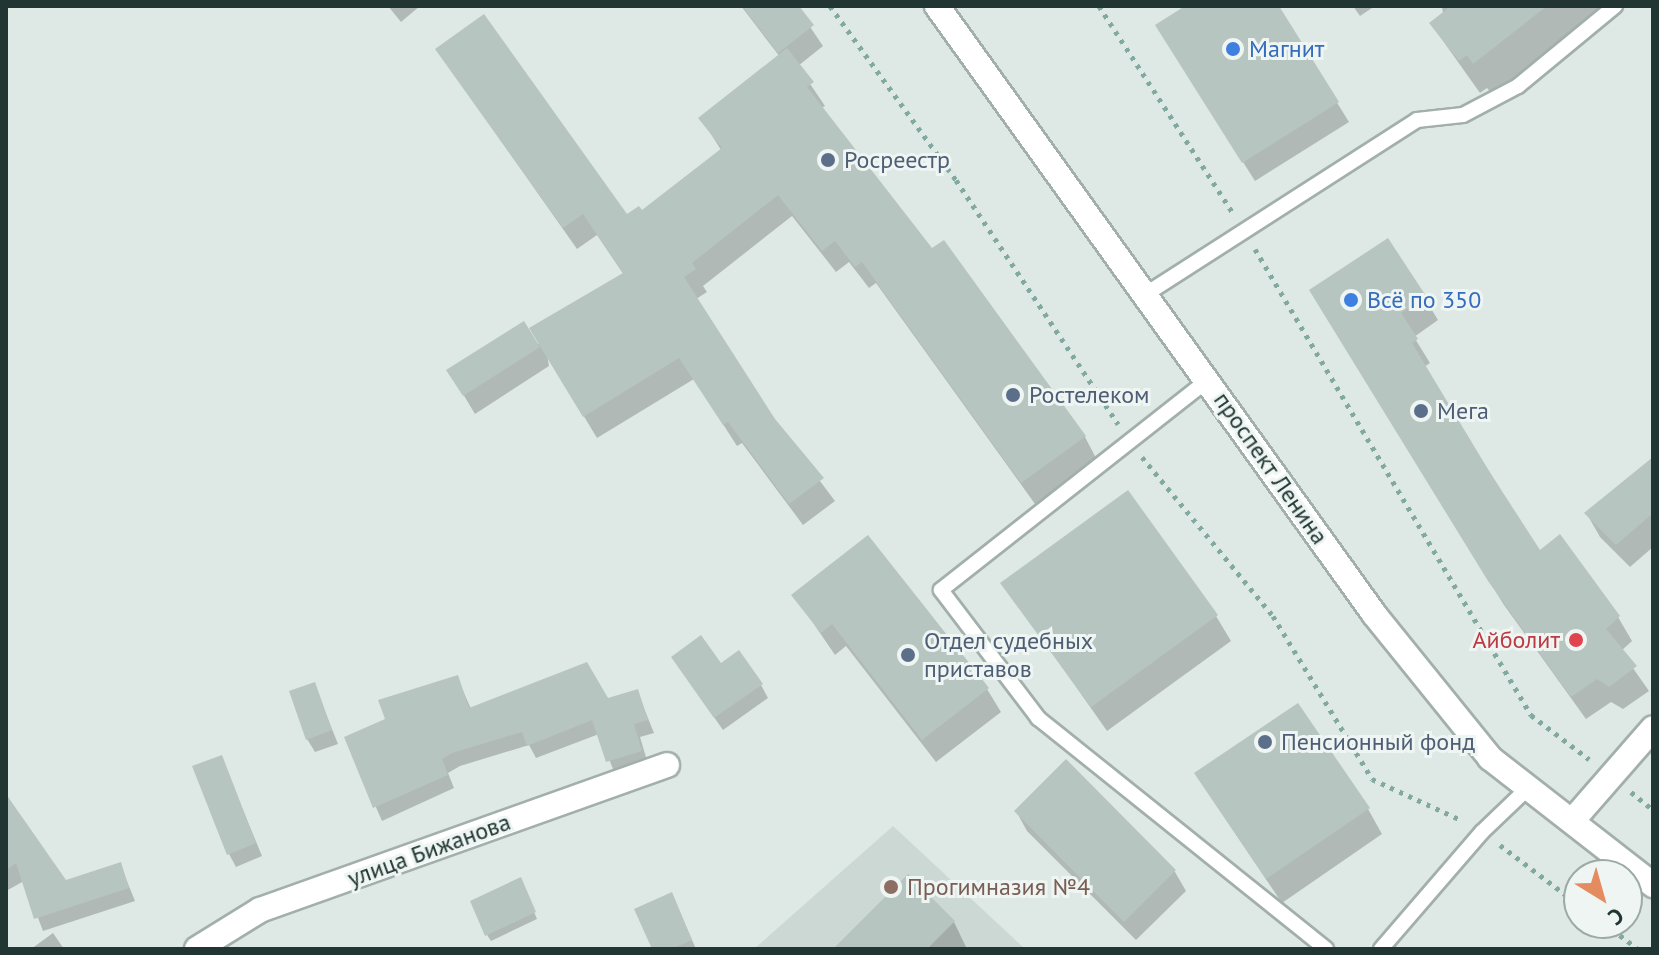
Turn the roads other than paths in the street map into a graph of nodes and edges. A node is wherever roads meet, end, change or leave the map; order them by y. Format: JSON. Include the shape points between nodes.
{"nodes":[{"id":1,"x":937,"y":6,"type":"edge"},
{"id":2,"x":1615,"y":6,"type":"edge"},
{"id":3,"x":1146,"y":294,"type":"junction"},
{"id":4,"x":1209,"y":379,"type":"junction"},
{"id":5,"x":1653,"y":728,"type":"edge"},
{"id":6,"x":667,"y":765,"type":"dead end"},
{"id":7,"x":1527,"y":789,"type":"junction"},
{"id":8,"x":1572,"y":821,"type":"junction"},
{"id":9,"x":1653,"y":885,"type":"edge"},
{"id":10,"x":197,"y":949,"type":"edge"},
{"id":11,"x":1326,"y":949,"type":"edge"},
{"id":12,"x":1381,"y":949,"type":"edge"}],
"edges":[{"from":1,"to":3,"type":"main road","name":"проспект Ленина"},
{"from":2,"to":3,"type":"lane","via":[[1518,86],[1463,115],[1417,120]]},
{"from":3,"to":4,"type":"main road","name":"проспект Ленина"},
{"from":4,"to":7,"type":"main road","name":"проспект Ленина","via":[[1374,614],[1490,758]]},
{"from":4,"to":11,"type":"lane","via":[[941,590],[1038,718]]},
{"from":5,"to":8,"type":"main road"},
{"from":6,"to":10,"type":"main road","name":"улица Бижанова","via":[[260,910]]},
{"from":7,"to":8,"type":"main road","name":"проспект Ленина"},
{"from":7,"to":12,"type":"lane","via":[[1482,832]]},
{"from":8,"to":9,"type":"main road","name":"проспект Ленина"}]}
